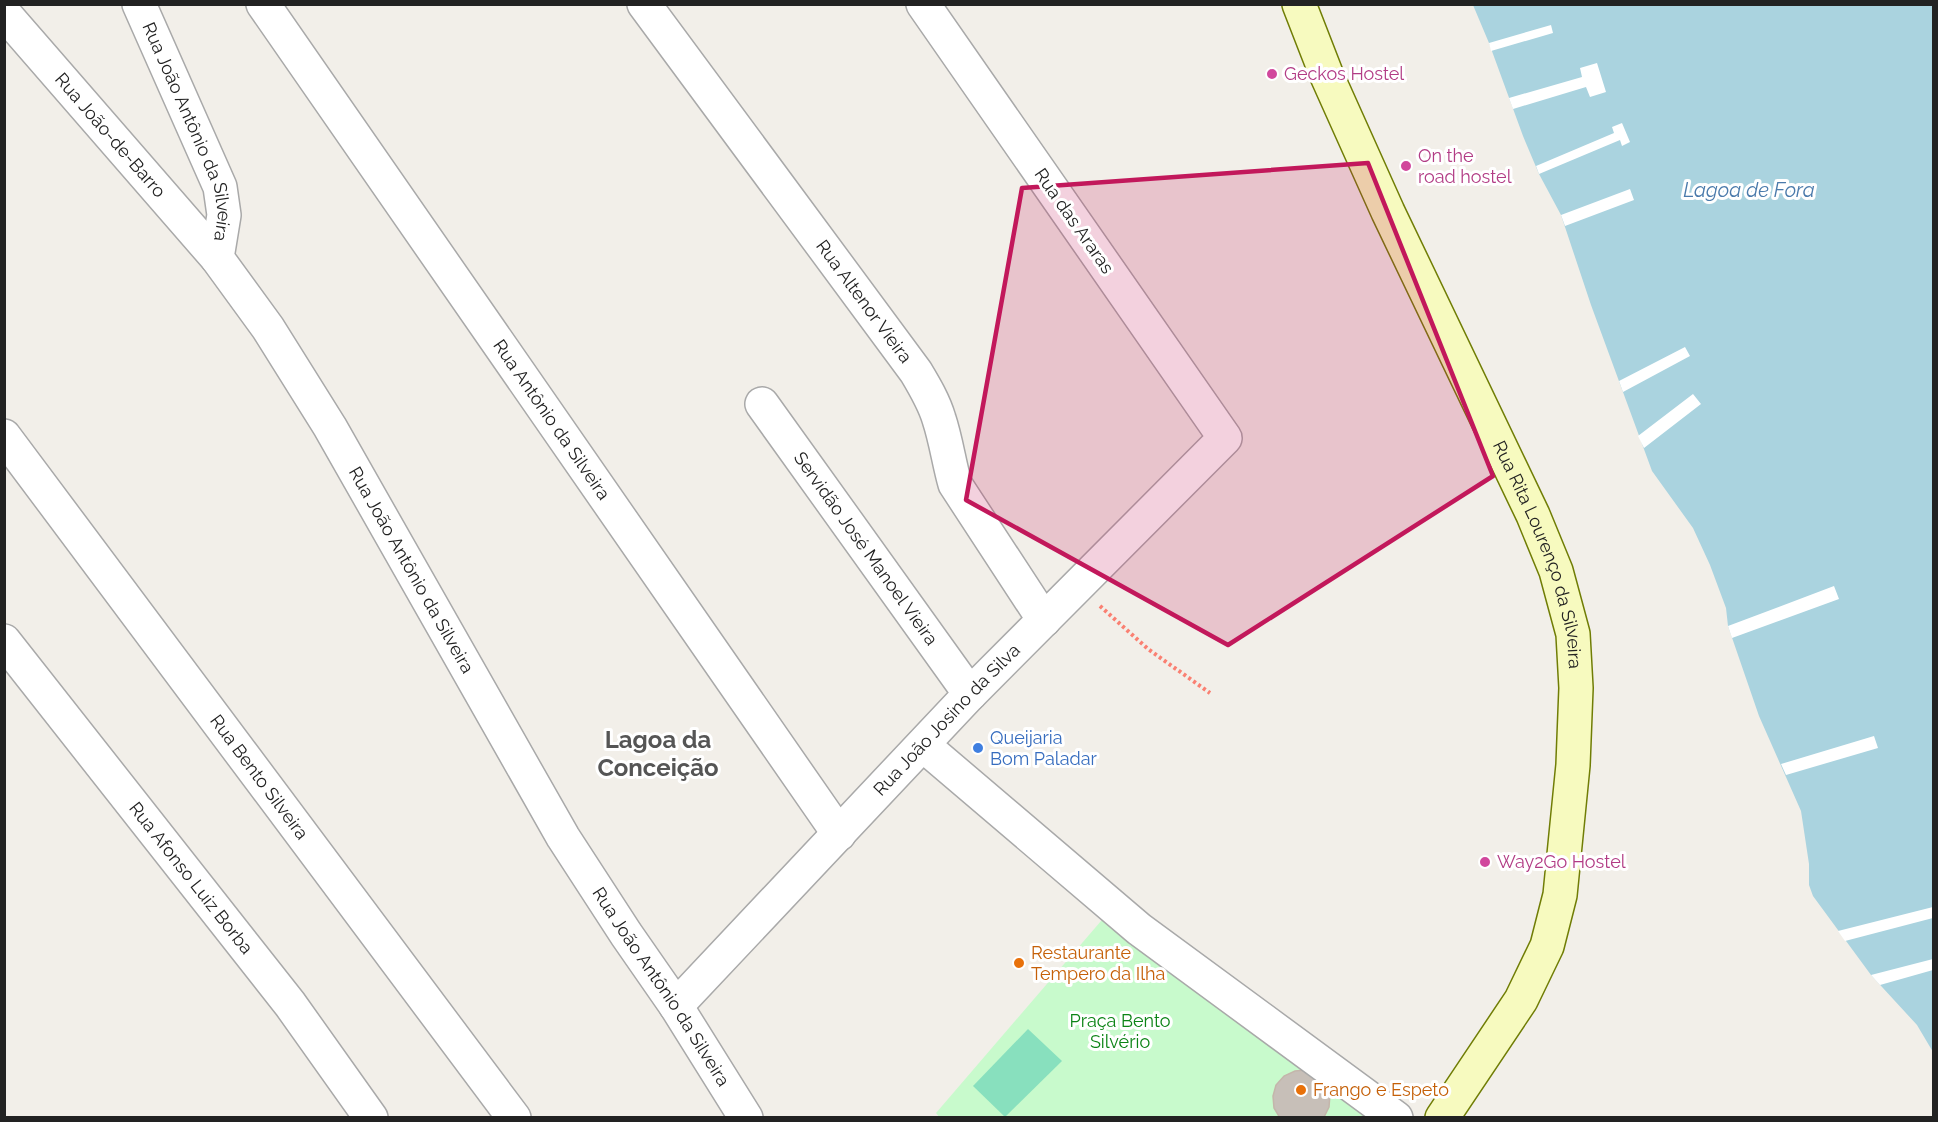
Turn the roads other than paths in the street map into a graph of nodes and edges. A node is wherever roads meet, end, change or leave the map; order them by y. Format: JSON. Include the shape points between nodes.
{"nodes":[{"id":1,"x":139,"y":4,"type":"edge"},
{"id":2,"x":263,"y":4,"type":"edge"},
{"id":3,"x":644,"y":4,"type":"edge"},
{"id":4,"x":923,"y":4,"type":"edge"},
{"id":5,"x":1299,"y":4,"type":"edge"},
{"id":6,"x":4,"y":13,"type":"edge"},
{"id":7,"x":217,"y":258,"type":"junction"},
{"id":8,"x":762,"y":404,"type":"dead end"},
{"id":9,"x":4,"y":436,"type":"edge"},
{"id":10,"x":1225,"y":438,"type":"joint"},
{"id":11,"x":1044,"y":620,"type":"junction"},
{"id":12,"x":4,"y":641,"type":"edge"},
{"id":13,"x":970,"y":694,"type":"junction"},
{"id":14,"x":923,"y":744,"type":"junction"},
{"id":15,"x":839,"y":834,"type":"junction"},
{"id":16,"x":676,"y":1006,"type":"junction"},
{"id":17,"x":372,"y":1118,"type":"edge"},
{"id":18,"x":514,"y":1118,"type":"edge"},
{"id":19,"x":746,"y":1118,"type":"edge"},
{"id":20,"x":1396,"y":1118,"type":"edge"},
{"id":21,"x":1442,"y":1118,"type":"edge"}],
"edges":[{"from":1,"to":7,"type":"street","name":"Rua João Antônio da Silveira","via":[[220,188],[224,215]]},
{"from":2,"to":15,"type":"street","name":"Rua Antônio da Silveira"},
{"from":3,"to":11,"type":"street","name":"Rua Altenor Vieira","via":[[916,372],[940,420],[955,484]]},
{"from":4,"to":10,"type":"street","name":"Rua das Araras"},
{"from":5,"to":21,"type":"street","name":"Rua Rita Lourenço da Silveira","via":[[1388,212],[1533,515],[1556,571],[1573,634],[1574,765],[1560,895],[1547,946],[1521,1000]]},
{"from":6,"to":7,"type":"street","name":"Rua João-de-Barro"},
{"from":7,"to":16,"type":"street","name":"Rua João Antônio da Silveira","via":[[298,374],[563,837]]},
{"from":8,"to":13,"type":"street","name":"Servidão José Manoel Vieira"},
{"from":9,"to":18,"type":"street","name":"Rua Bento Silveira"},
{"from":10,"to":11,"type":"street","name":"Rua João Josino da Silva"},
{"from":11,"to":13,"type":"street","name":"Rua João Josino da Silva"},
{"from":12,"to":17,"type":"street","name":"Rua Afonso Luiz Borba","via":[[290,1004]]},
{"from":13,"to":14,"type":"street","name":"Rua João Josino da Silva"},
{"from":14,"to":15,"type":"street","name":"Rua João Josino da Silva"},
{"from":14,"to":20,"type":"street","via":[[1139,929]]},
{"from":15,"to":16,"type":"street","name":"Rua João Josino da Silva"},
{"from":16,"to":19,"type":"street","name":"Rua João Antônio da Silveira"}]}
